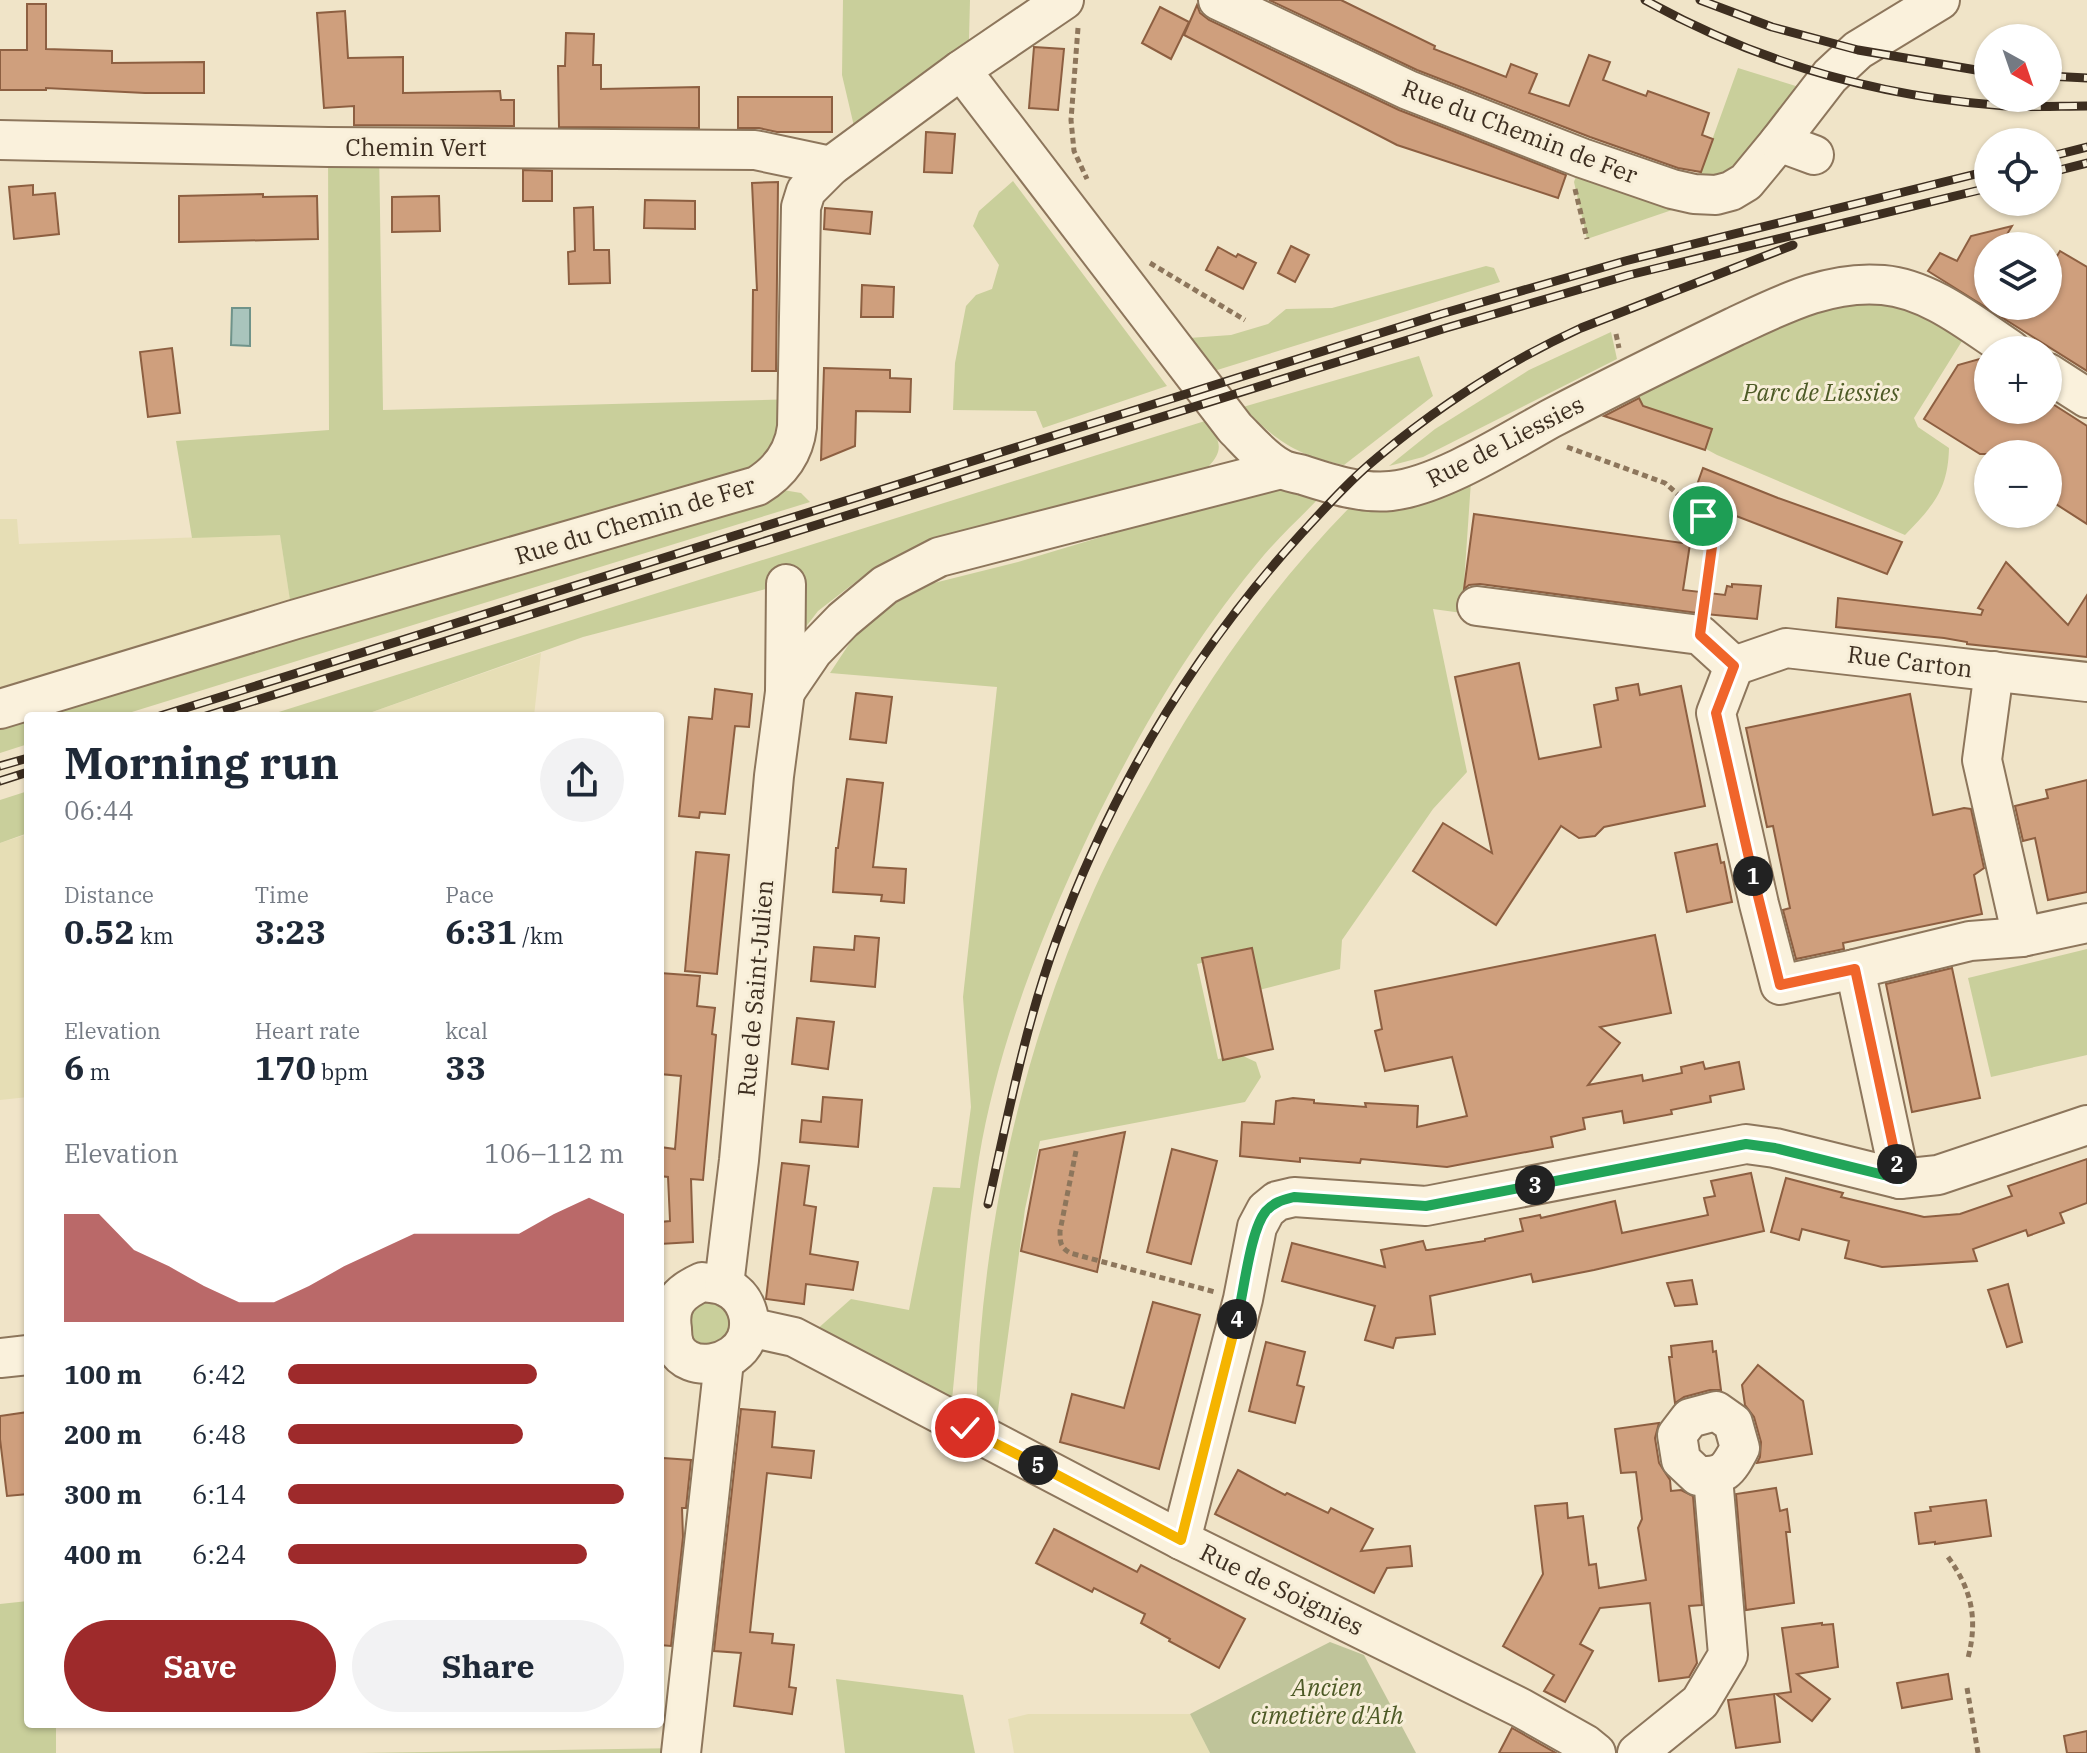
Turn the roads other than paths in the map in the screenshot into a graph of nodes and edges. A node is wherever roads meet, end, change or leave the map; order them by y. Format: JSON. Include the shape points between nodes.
{"nodes":[{"id":1,"x":1218,"y":0,"type":"edge"},
{"id":2,"x":1940,"y":0,"type":"edge"},
{"id":3,"x":1071,"y":7,"type":"edge"},
{"id":4,"x":961,"y":70,"type":"junction"},
{"id":5,"x":0,"y":140,"type":"edge"},
{"id":6,"x":1779,"y":142,"type":"junction"},
{"id":7,"x":1814,"y":155,"type":"dead end"},
{"id":8,"x":831,"y":166,"type":"junction"},
{"id":9,"x":1989,"y":336,"type":"edge"},
{"id":10,"x":2062,"y":382,"type":"edge"},
{"id":11,"x":2087,"y":398,"type":"edge"},
{"id":12,"x":1281,"y":469,"type":"junction"},
{"id":13,"x":786,"y":584,"type":"dead end"},
{"id":14,"x":1477,"y":606,"type":"dead end"},
{"id":15,"x":1734,"y":666,"type":"junction"},
{"id":16,"x":1994,"y":671,"type":"junction"},
{"id":17,"x":2087,"y":682,"type":"edge"},
{"id":18,"x":785,"y":692,"type":"junction"},
{"id":19,"x":0,"y":709,"type":"edge"},
{"id":20,"x":2087,"y":923,"type":"edge"},
{"id":21,"x":2022,"y":937,"type":"junction"},
{"id":22,"x":1855,"y":969,"type":"junction"},
{"id":23,"x":2087,"y":1125,"type":"edge"},
{"id":24,"x":1900,"y":1179,"type":"junction"},
{"id":25,"x":713,"y":1284,"type":"junction"},
{"id":26,"x":664,"y":1305,"type":"edge"},
{"id":27,"x":664,"y":1309,"type":"edge"},
{"id":28,"x":749,"y":1327,"type":"junction"},
{"id":29,"x":24,"y":1355,"type":"edge"},
{"id":30,"x":0,"y":1358,"type":"edge"},
{"id":31,"x":724,"y":1361,"type":"junction"},
{"id":32,"x":1713,"y":1477,"type":"dead end"},
{"id":33,"x":1181,"y":1540,"type":"junction"},
{"id":34,"x":681,"y":1753,"type":"edge"},
{"id":35,"x":1596,"y":1753,"type":"edge"},
{"id":36,"x":1637,"y":1753,"type":"edge"}],
"edges":[{"from":1,"to":6,"type":"street","name":"Rue du Chemin de Fer","via":[[1408,90],[1672,189],[1716,195],[1731,191],[1746,182]]},
{"from":2,"to":6,"type":"street","name":"Rue du Chemin de Fer","via":[[1858,50],[1830,76]]},
{"from":3,"to":4,"type":"street","name":"Rue du Chemin de Fer"},
{"from":4,"to":8,"type":"street","name":"Rue du Chemin de Fer"},
{"from":4,"to":12,"type":"street","name":"Rue de Liessies","via":[[1235,428]]},
{"from":5,"to":8,"type":"street","name":"Chemin Vert","via":[[755,150]]},
{"from":6,"to":7,"type":"street"},
{"from":8,"to":19,"type":"street","name":"Rue du Chemin de Fer","via":[[806,191],[801,207],[796,438],[770,478]]},
{"from":9,"to":12,"type":"street","name":"Rue de Liessies","via":[[1909,291],[1883,285],[1827,290],[1789,300],[1415,486],[1371,492]]},
{"from":10,"to":11,"type":"street"},
{"from":12,"to":18,"type":"street","name":"Rue de Saint-Julien","via":[[939,557],[885,585],[843,620]]},
{"from":13,"to":18,"type":"street","name":"Rue de Saint-Julien"},
{"from":14,"to":15,"type":"street","via":[[1700,635]]},
{"from":15,"to":16,"type":"street","name":"Rue Carton","via":[[1786,648]]},
{"from":15,"to":22,"type":"street","via":[[1716,713],[1780,985]]},
{"from":16,"to":17,"type":"street","name":"Rue Carton"},
{"from":16,"to":21,"type":"street","via":[[1982,760]]},
{"from":18,"to":25,"type":"street","name":"Rue de Saint-Julien","via":[[739,1160]]},
{"from":20,"to":21,"type":"street"},
{"from":21,"to":22,"type":"street","via":[[1970,941]]},
{"from":22,"to":24,"type":"street"},
{"from":23,"to":24,"type":"street","via":[[1938,1175]]},
{"from":24,"to":33,"type":"street","via":[[1746,1144],[1426,1206],[1294,1197],[1277,1201],[1257,1227]]},
{"from":25,"to":26,"type":"street","via":[[687,1289]]},
{"from":25,"to":28,"type":"street","via":[[735,1292],[744,1302]]},
{"from":27,"to":31,"type":"street","via":[[675,1347],[684,1357],[697,1363]]},
{"from":28,"to":31,"type":"street","via":[[741,1348]]},
{"from":28,"to":33,"type":"street","name":"Rue de Soignies","via":[[794,1337]]},
{"from":29,"to":30,"type":"street"},
{"from":31,"to":34,"type":"street"},
{"from":32,"to":36,"type":"street","via":[[1728,1655],[1700,1702]]},
{"from":33,"to":35,"type":"street","name":"Rue de Soignies","via":[[1521,1708]]}]}
